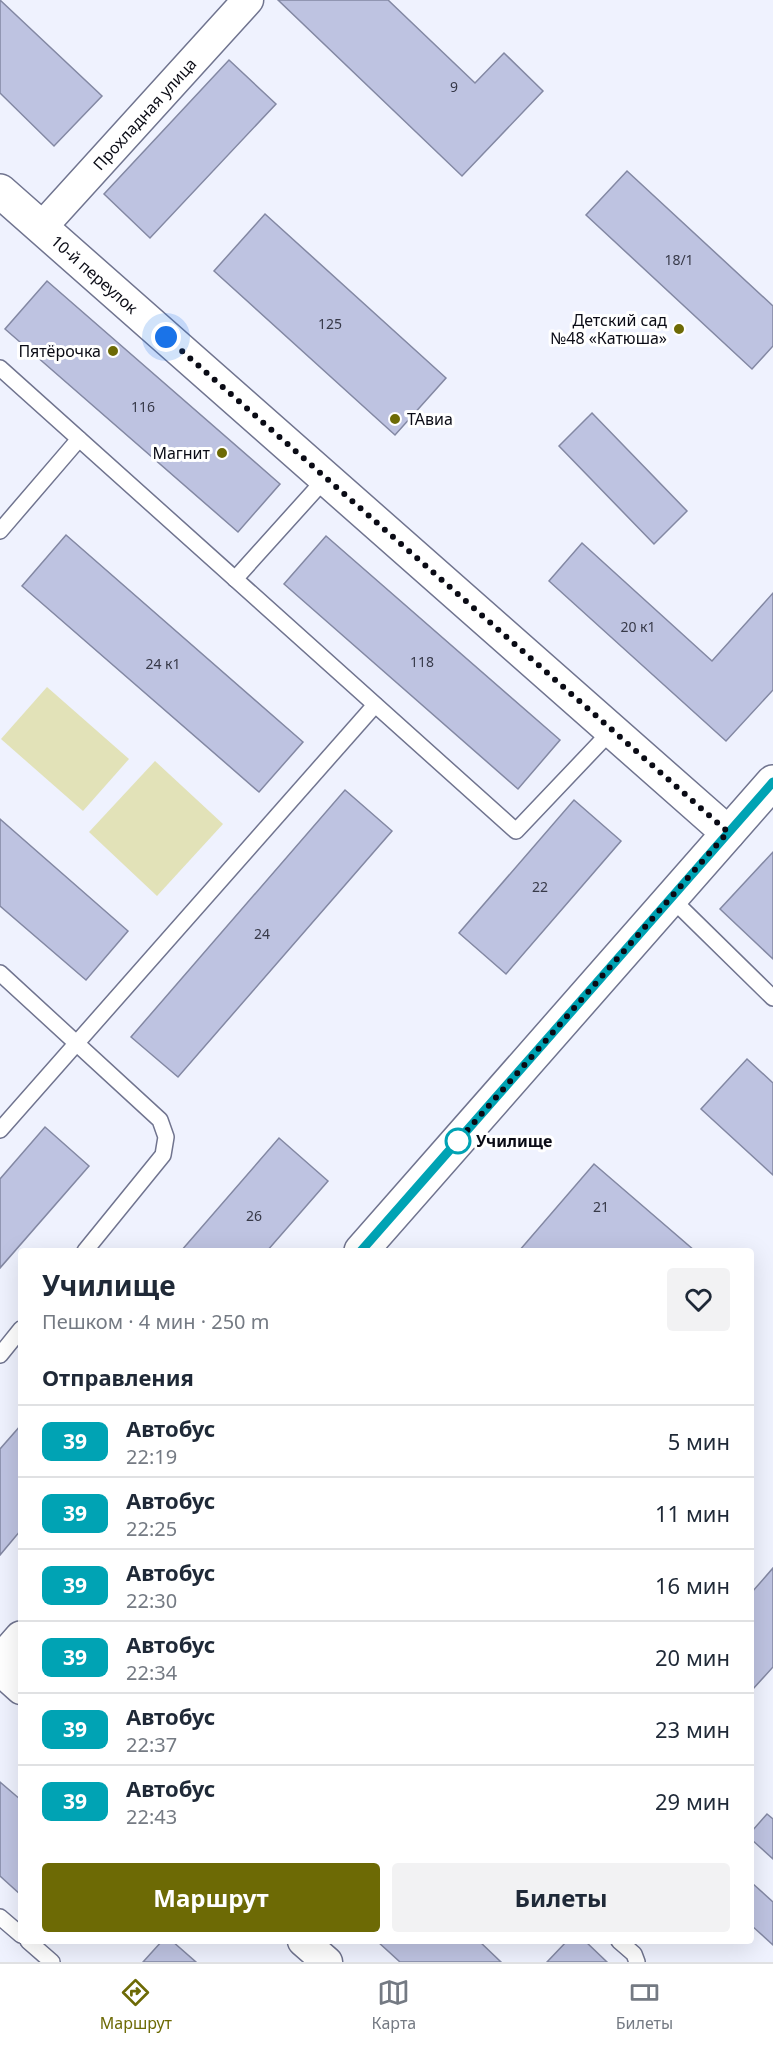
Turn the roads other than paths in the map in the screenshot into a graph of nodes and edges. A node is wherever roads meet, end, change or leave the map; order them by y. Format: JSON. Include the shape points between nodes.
{"nodes":[{"id":1,"x":248,"y":0,"type":"edge"},
{"id":2,"x":0,"y":192,"type":"edge"},
{"id":3,"x":41,"y":228,"type":"junction"},
{"id":4,"x":0,"y":368,"type":"edge"},
{"id":5,"x":79,"y":439,"type":"junction"},
{"id":6,"x":326,"y":478,"type":"junction"},
{"id":7,"x":0,"y":531,"type":"edge"},
{"id":8,"x":235,"y":579,"type":"junction"},
{"id":9,"x":375,"y":705,"type":"junction"},
{"id":10,"x":612,"y":730,"type":"junction"},
{"id":11,"x":773,"y":782,"type":"edge"},
{"id":12,"x":728,"y":832,"type":"junction"},
{"id":13,"x":671,"y":898,"type":"junction"},
{"id":14,"x":0,"y":973,"type":"edge"},
{"id":15,"x":773,"y":998,"type":"edge"},
{"id":16,"x":77,"y":1043,"type":"junction"},
{"id":17,"x":0,"y":1130,"type":"edge"},
{"id":18,"x":87,"y":1248,"type":"edge"},
{"id":19,"x":364,"y":1248,"type":"edge"},
{"id":20,"x":18,"y":1333,"type":"edge"},
{"id":21,"x":0,"y":1355,"type":"edge"},
{"id":22,"x":18,"y":1641,"type":"edge"},
{"id":23,"x":0,"y":1662,"type":"edge"},
{"id":24,"x":0,"y":1671,"type":"edge"},
{"id":25,"x":18,"y":1686,"type":"edge"},
{"id":26,"x":0,"y":1917,"type":"edge"},
{"id":27,"x":18,"y":1932,"type":"edge"},
{"id":28,"x":31,"y":1944,"type":"edge"},
{"id":29,"x":306,"y":1944,"type":"edge"},
{"id":30,"x":622,"y":1944,"type":"edge"},
{"id":31,"x":52,"y":1962,"type":"edge"},
{"id":32,"x":327,"y":1962,"type":"edge"},
{"id":33,"x":637,"y":1962,"type":"edge"}],
"edges":[{"from":1,"to":3,"type":"street","name":"Прохладная улица"},
{"from":2,"to":3,"type":"street","name":"10-й переулок"},
{"from":3,"to":6,"type":"street","name":"10-й переулок"},
{"from":4,"to":5,"type":"lane"},
{"from":5,"to":7,"type":"lane"},
{"from":5,"to":8,"type":"lane"},
{"from":6,"to":8,"type":"lane"},
{"from":6,"to":10,"type":"street","name":"10-й переулок"},
{"from":8,"to":9,"type":"lane"},
{"from":9,"to":10,"type":"lane","via":[[516,831]]},
{"from":9,"to":16,"type":"lane"},
{"from":10,"to":12,"type":"street","name":"10-й переулок"},
{"from":11,"to":12,"type":"street"},
{"from":12,"to":13,"type":"street"},
{"from":13,"to":15,"type":"lane"},
{"from":13,"to":19,"type":"street"},
{"from":14,"to":16,"type":"lane"},
{"from":16,"to":17,"type":"lane"},
{"from":16,"to":18,"type":"lane","via":[[160,1120],[166,1137],[163,1155]]},
{"from":20,"to":21,"type":"lane"},
{"from":22,"to":23,"type":"street"},
{"from":24,"to":25,"type":"street"},
{"from":26,"to":27,"type":"lane"},
{"from":28,"to":31,"type":"lane"},
{"from":29,"to":32,"type":"street"},
{"from":30,"to":33,"type":"lane"}]}
